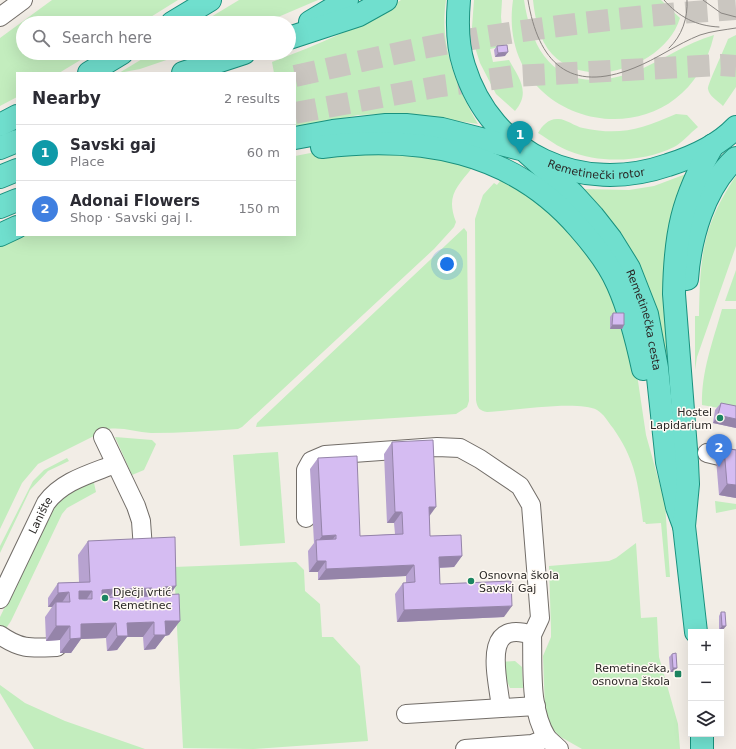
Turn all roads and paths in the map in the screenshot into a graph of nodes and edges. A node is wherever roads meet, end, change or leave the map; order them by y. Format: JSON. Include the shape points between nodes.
{"nodes":[{"id":1,"x":23,"y":0,"type":"edge"},
{"id":2,"x":210,"y":0,"type":"edge"},
{"id":3,"x":347,"y":0,"type":"edge"},
{"id":4,"x":386,"y":0,"type":"edge"},
{"id":5,"x":459,"y":0,"type":"edge"},
{"id":6,"x":184,"y":16,"type":"edge"},
{"id":7,"x":0,"y":17,"type":"edge"},
{"id":8,"x":296,"y":29,"type":"edge"},
{"id":9,"x":296,"y":36,"type":"edge"},
{"id":10,"x":110,"y":60,"type":"edge"},
{"id":11,"x":223,"y":60,"type":"edge"},
{"id":12,"x":91,"y":72,"type":"edge"},
{"id":13,"x":186,"y":72,"type":"edge"},
{"id":14,"x":16,"y":117,"type":"edge"},
{"id":15,"x":0,"y":125,"type":"edge"},
{"id":16,"x":736,"y":127,"type":"edge"},
{"id":17,"x":495,"y":135,"type":"junction"},
{"id":18,"x":296,"y":138,"type":"edge"},
{"id":19,"x":16,"y":141,"type":"edge"},
{"id":20,"x":713,"y":145,"type":"junction"},
{"id":21,"x":0,"y":148,"type":"edge"},
{"id":22,"x":524,"y":150,"type":"junction"},
{"id":23,"x":296,"y":152,"type":"edge"},
{"id":24,"x":733,"y":161,"type":"edge"},
{"id":25,"x":16,"y":170,"type":"edge"},
{"id":26,"x":0,"y":177,"type":"edge"},
{"id":27,"x":16,"y":200,"type":"edge"},
{"id":28,"x":0,"y":207,"type":"edge"},
{"id":29,"x":16,"y":228,"type":"edge"},
{"id":30,"x":0,"y":235,"type":"edge"},
{"id":31,"x":680,"y":373,"type":"junction"},
{"id":32,"x":662,"y":427,"type":"junction"},
{"id":33,"x":103,"y":437,"type":"dead end"},
{"id":34,"x":707,"y":453,"type":"dead end"},
{"id":35,"x":736,"y":460,"type":"edge"},
{"id":36,"x":115,"y":464,"type":"junction"},
{"id":37,"x":306,"y":518,"type":"dead end"},
{"id":38,"x":684,"y":526,"type":"junction"},
{"id":39,"x":144,"y":548,"type":"edge"},
{"id":40,"x":0,"y":599,"type":"edge"},
{"id":41,"x":696,"y":629,"type":"edge"},
{"id":42,"x":0,"y":635,"type":"edge"},
{"id":43,"x":532,"y":635,"type":"junction"},
{"id":44,"x":57,"y":647,"type":"dead end"},
{"id":45,"x":536,"y":706,"type":"junction"},
{"id":46,"x":502,"y":708,"type":"junction"},
{"id":47,"x":406,"y":714,"type":"dead end"},
{"id":48,"x":702,"y":737,"type":"edge"},
{"id":49,"x":553,"y":744,"type":"edge"},
{"id":50,"x":465,"y":749,"type":"edge"},
{"id":51,"x":702,"y":749,"type":"edge"}],
"edges":[{"from":1,"to":7,"type":"street"},
{"from":2,"to":6,"type":"main road"},
{"from":3,"to":8,"type":"main road"},
{"from":4,"to":9,"type":"main road","via":[[348,19]]},
{"from":5,"to":17,"type":"main road","name":"Remetinečki rotor","via":[[458,27],[464,66]]},
{"from":10,"to":12,"type":"main road"},
{"from":11,"to":13,"type":"main road"},
{"from":14,"to":15,"type":"main road"},
{"from":16,"to":20,"type":"main road","name":"Remetinečki rotor"},
{"from":17,"to":18,"type":"main road","via":[[406,125],[364,126]]},
{"from":17,"to":22,"type":"main road","name":"Remetinečki rotor"},
{"from":19,"to":21,"type":"main road"},
{"from":20,"to":22,"type":"main road","name":"Remetinečki rotor","via":[[654,170],[623,176],[575,172]]},
{"from":20,"to":31,"type":"main road","name":"Remetinečka cesta","via":[[684,207],[676,241],[674,294]]},
{"from":22,"to":32,"type":"main road","name":"Remetinečka cesta","via":[[573,194],[593,216],[629,268],[647,314],[657,368]]},
{"from":23,"to":32,"type":"main road","via":[[362,142],[448,149],[478,158],[508,172],[554,202],[592,243],[618,285],[633,326],[647,387]]},
{"from":24,"to":31,"type":"main road","via":[[707,200],[692,246]]},
{"from":25,"to":26,"type":"main road"},
{"from":27,"to":28,"type":"main road"},
{"from":29,"to":30,"type":"main road"},
{"from":31,"to":38,"type":"main road","name":"Remetinečka cesta","via":[[687,477]]},
{"from":32,"to":38,"type":"main road","name":"Remetinečka cesta","via":[[672,487]]},
{"from":33,"to":36,"type":"street"},
{"from":34,"to":35,"type":"street"},
{"from":36,"to":39,"type":"street","via":[[141,521]]},
{"from":36,"to":40,"type":"street","name":"Lanište","via":[[63,486],[54,493],[46,503]]},
{"from":37,"to":43,"type":"street","via":[[306,470],[311,461],[325,455],[437,447],[460,448],[520,486],[531,505],[540,618]]},
{"from":38,"to":41,"type":"main road","name":"Remetinečka cesta"},
{"from":42,"to":44,"type":"street","via":[[21,647]]},
{"from":43,"to":45,"type":"street"},
{"from":43,"to":46,"type":"street","via":[[513,632],[501,637],[497,642],[496,656]]},
{"from":45,"to":46,"type":"street"},
{"from":45,"to":49,"type":"street","via":[[538,718]]},
{"from":46,"to":47,"type":"street"},
{"from":48,"to":51,"type":"main road"},
{"from":49,"to":50,"type":"street"}]}
